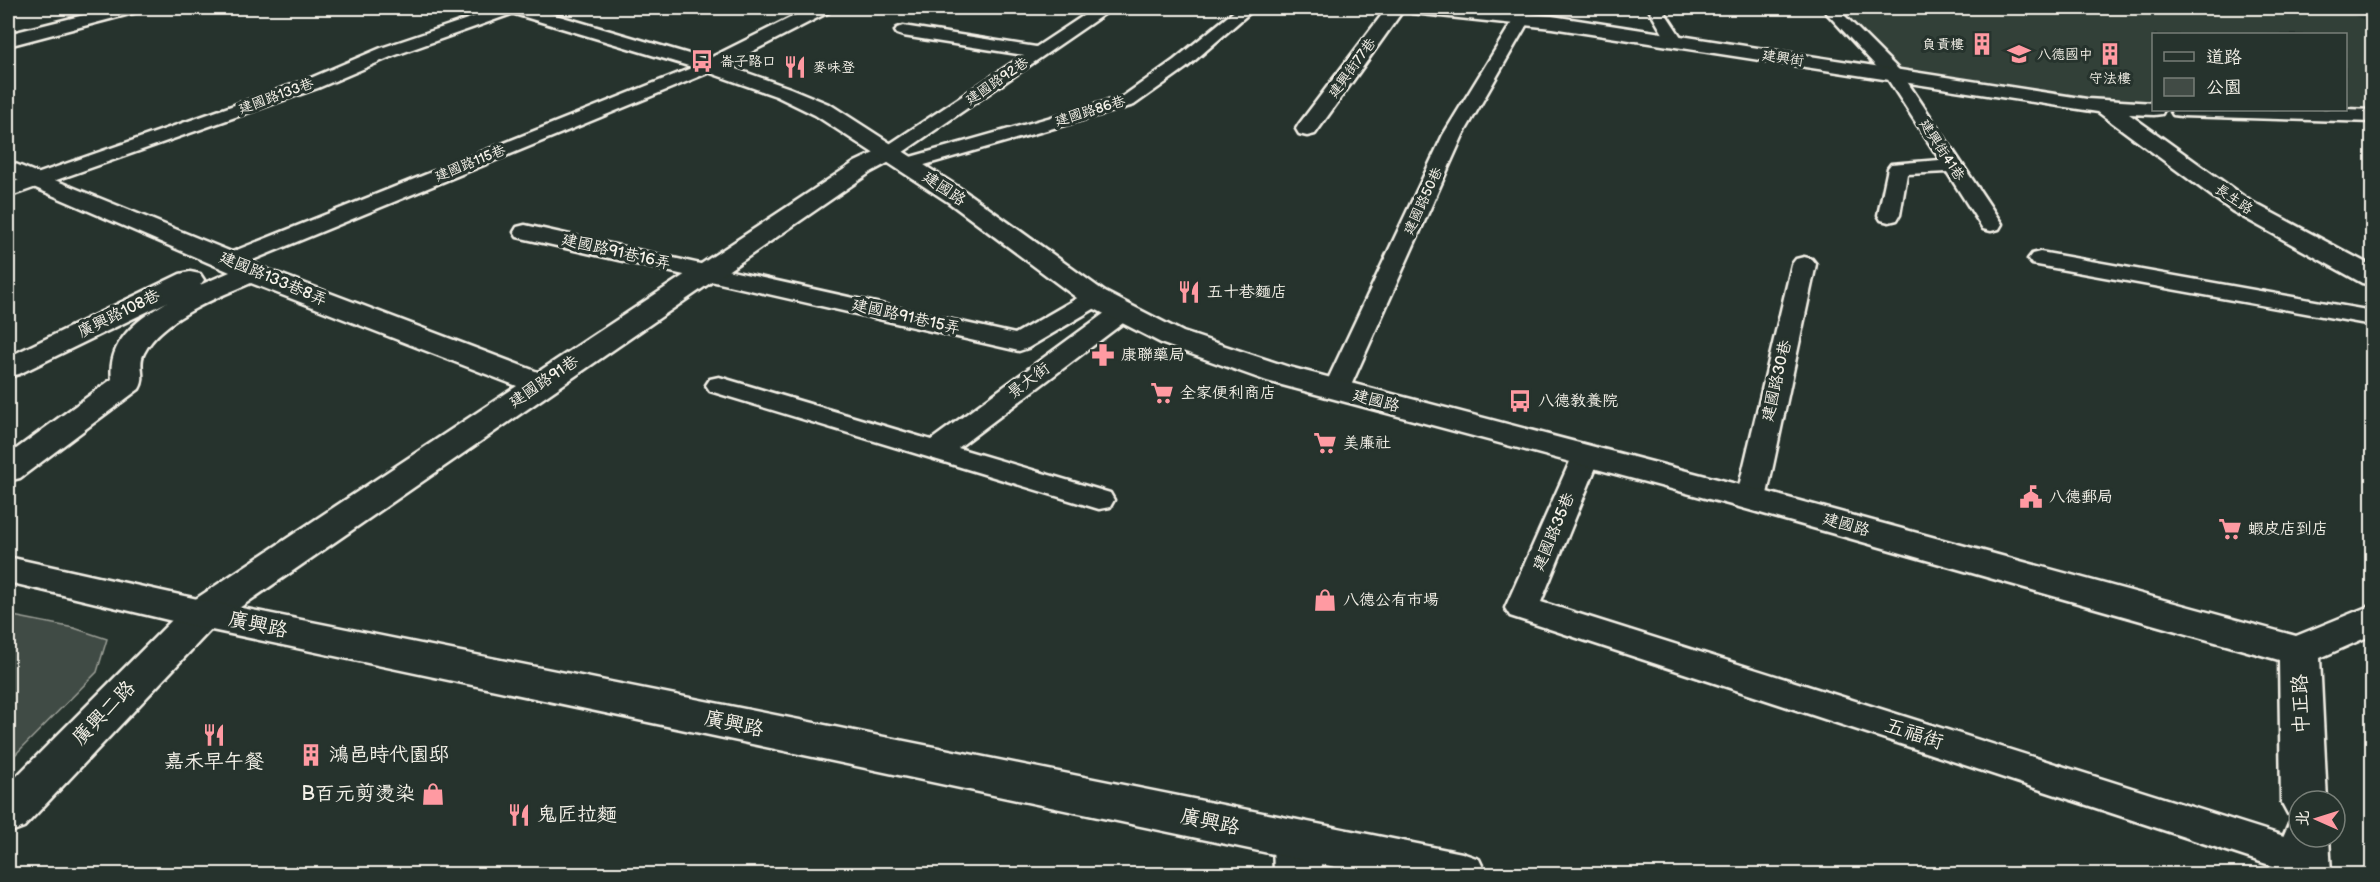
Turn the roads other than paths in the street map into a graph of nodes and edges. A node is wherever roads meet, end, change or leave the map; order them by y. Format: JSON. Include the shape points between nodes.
{"nodes":[{"id":1,"x":131,"y":8,"type":"edge"},
{"id":2,"x":514,"y":8,"type":"edge"},
{"id":3,"x":823,"y":8,"type":"edge"},
{"id":4,"x":1105,"y":8,"type":"edge"},
{"id":5,"x":1247,"y":8,"type":"edge"},
{"id":6,"x":1396,"y":8,"type":"edge"},
{"id":7,"x":1414,"y":8,"type":"edge"},
{"id":8,"x":1655,"y":8,"type":"edge"},
{"id":9,"x":1829,"y":8,"type":"edge"},
{"id":10,"x":1522,"y":19,"type":"junction"},
{"id":11,"x":903,"y":31,"type":"dead end"},
{"id":12,"x":8,"y":40,"type":"edge"},
{"id":13,"x":1675,"y":40,"type":"junction"},
{"id":14,"x":1039,"y":52,"type":"junction"},
{"id":15,"x":709,"y":66,"type":"junction"},
{"id":16,"x":1894,"y":75,"type":"junction"},
{"id":17,"x":2105,"y":107,"type":"junction"},
{"id":18,"x":2152,"y":109,"type":"edge"},
{"id":19,"x":2213,"y":111,"type":"edge"},
{"id":20,"x":2372,"y":116,"type":"edge"},
{"id":21,"x":1307,"y":129,"type":"dead end"},
{"id":22,"x":898,"y":159,"type":"junction"},
{"id":23,"x":1953,"y":166,"type":"junction"},
{"id":24,"x":8,"y":168,"type":"edge"},
{"id":25,"x":37,"y":180,"type":"junction"},
{"id":26,"x":8,"y":191,"type":"edge"},
{"id":27,"x":1889,"y":215,"type":"dead end"},
{"id":28,"x":1991,"y":224,"type":"dead end"},
{"id":29,"x":525,"y":232,"type":"dead end"},
{"id":30,"x":2040,"y":259,"type":"dead end"},
{"id":31,"x":1804,"y":264,"type":"dead end"},
{"id":32,"x":241,"y":267,"type":"junction"},
{"id":33,"x":706,"y":272,"type":"junction"},
{"id":34,"x":2373,"y":277,"type":"edge"},
{"id":35,"x":1095,"y":298,"type":"junction"},
{"id":36,"x":1122,"y":312,"type":"junction"},
{"id":37,"x":2373,"y":318,"type":"edge"},
{"id":38,"x":8,"y":368,"type":"edge"},
{"id":39,"x":540,"y":384,"type":"junction"},
{"id":40,"x":719,"y":385,"type":"dead end"},
{"id":41,"x":1336,"y":390,"type":"junction"},
{"id":42,"x":935,"y":451,"type":"junction"},
{"id":43,"x":1586,"y":457,"type":"junction"},
{"id":44,"x":8,"y":471,"type":"edge"},
{"id":45,"x":1750,"y":499,"type":"junction"},
{"id":46,"x":1099,"y":500,"type":"dead end"},
{"id":47,"x":8,"y":570,"type":"edge"},
{"id":48,"x":1522,"y":608,"type":"joint"},
{"id":49,"x":202,"y":614,"type":"junction"},
{"id":50,"x":2373,"y":619,"type":"edge"},
{"id":51,"x":2299,"y":651,"type":"junction"},
{"id":52,"x":2304,"y":789,"type":"edge"},
{"id":53,"x":8,"y":814,"type":"edge"},
{"id":54,"x":1297,"y":857,"type":"edge"},
{"id":55,"x":2306,"y":857,"type":"edge"},
{"id":56,"x":1462,"y":874,"type":"edge"}],
"edges":[{"from":1,"to":12,"type":"street"},
{"from":2,"to":15,"type":"street","name":"建國路"},
{"from":2,"to":25,"type":"lane","name":"建國路133巷"},
{"from":3,"to":15,"type":"street"},
{"from":4,"to":14,"type":"lane","name":"建國路92巷"},
{"from":5,"to":22,"type":"lane","name":"建國路86巷","via":[[1128,101]]},
{"from":6,"to":21,"type":"street","name":"建興街77巷"},
{"from":7,"to":10,"type":"street","name":"建興街"},
{"from":8,"to":13,"type":"lane"},
{"from":9,"to":16,"type":"lane","name":"建興街41巷"},
{"from":10,"to":13,"type":"street","name":"建興街"},
{"from":10,"to":41,"type":"lane","name":"建國路50巷","via":[[1453,135]]},
{"from":11,"to":14,"type":"lane"},
{"from":13,"to":16,"type":"street","name":"建興街"},
{"from":14,"to":22,"type":"lane","name":"建國路92巷"},
{"from":15,"to":22,"type":"street","name":"建國路","via":[[823,110]]},
{"from":15,"to":32,"type":"lane","name":"建國路115巷"},
{"from":16,"to":17,"type":"street","name":"建興街"},
{"from":16,"to":23,"type":"lane","name":"建興街41巷"},
{"from":17,"to":18,"type":"street","name":"建興街"},
{"from":17,"to":34,"type":"street","name":"長生路","via":[[2241,206]]},
{"from":19,"to":20,"type":"street"},
{"from":22,"to":33,"type":"street","name":"建國路91巷","via":[[864,167]]},
{"from":22,"to":35,"type":"street","name":"建國路"},
{"from":23,"to":27,"type":"lane","via":[[1898,168]]},
{"from":23,"to":28,"type":"lane","name":"建興街41巷"},
{"from":24,"to":25,"type":"street","name":"建國路133巷8弄"},
{"from":25,"to":26,"type":"lane","name":"建國路133巷"},
{"from":25,"to":32,"type":"street","name":"建國路133巷8弄"},
{"from":29,"to":33,"type":"lane","name":"建國路91巷16弄"},
{"from":30,"to":37,"type":"lane"},
{"from":31,"to":45,"type":"lane","name":"建國路30巷"},
{"from":32,"to":38,"type":"street","name":"廣興路108巷"},
{"from":32,"to":39,"type":"street","name":"建國路133巷8弄"},
{"from":32,"to":44,"type":"street","via":[[144,331],[126,356],[128,382]]},
{"from":33,"to":35,"type":"lane","name":"建國路91巷15弄","via":[[1019,343]]},
{"from":33,"to":39,"type":"street","name":"建國路91巷"},
{"from":35,"to":36,"type":"street","name":"建國路"},
{"from":36,"to":41,"type":"street","name":"建國路","via":[[1173,338]]},
{"from":36,"to":42,"type":"lane","name":"景大街"},
{"from":39,"to":49,"type":"street","name":"建國路91巷"},
{"from":40,"to":42,"type":"lane"},
{"from":41,"to":43,"type":"street","name":"建國路"},
{"from":42,"to":46,"type":"lane"},
{"from":43,"to":45,"type":"street","name":"建國路"},
{"from":43,"to":48,"type":"lane","name":"建國路35巷"},
{"from":45,"to":51,"type":"street","name":"建國路"},
{"from":47,"to":49,"type":"street","name":"廣興路"},
{"from":48,"to":55,"type":"lane","name":"五福街"},
{"from":49,"to":53,"type":"street","name":"廣興二路"},
{"from":49,"to":54,"type":"street","name":"廣興路"},
{"from":50,"to":51,"type":"street","name":"中正路"},
{"from":51,"to":52,"type":"street","name":"中正路"},
{"from":54,"to":56,"type":"street","name":"廣興路"}]}
